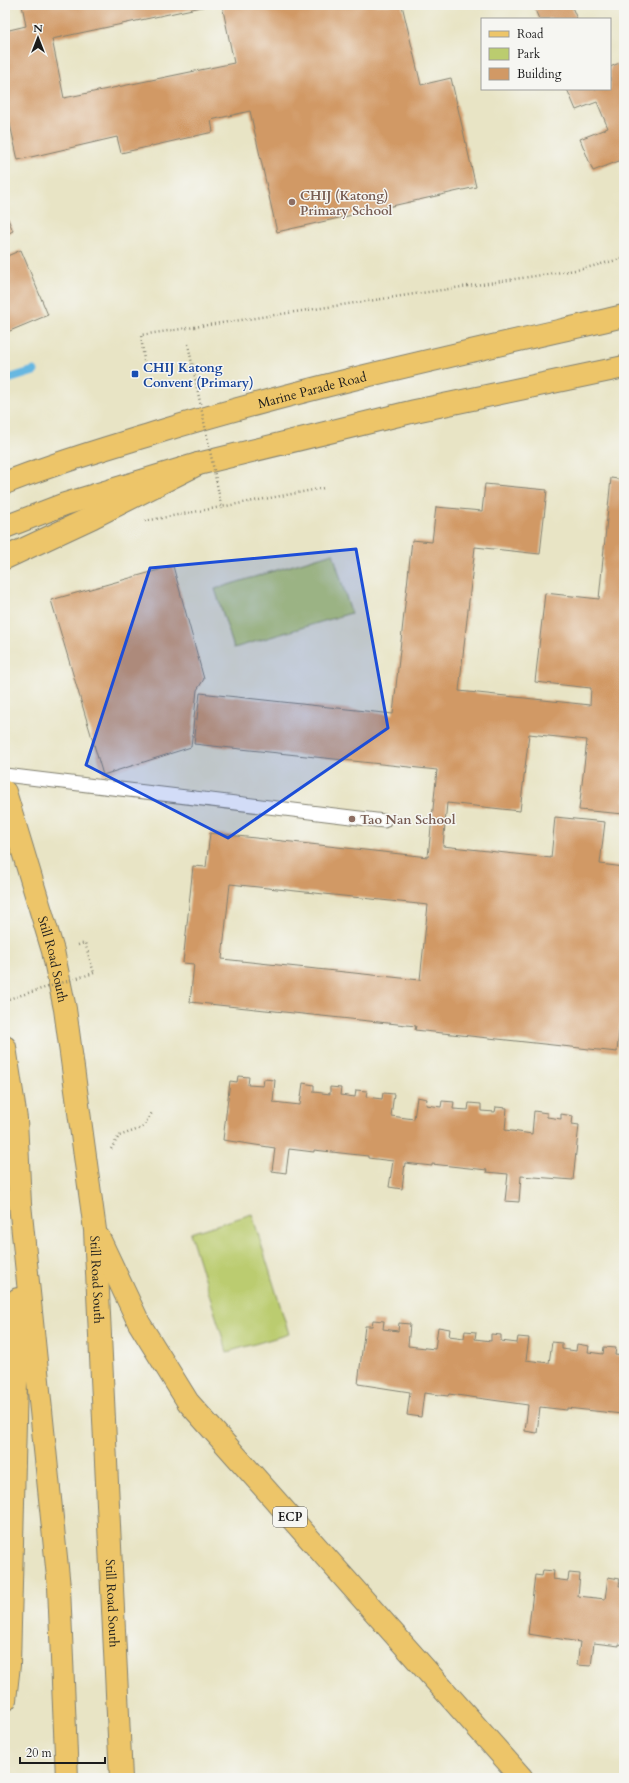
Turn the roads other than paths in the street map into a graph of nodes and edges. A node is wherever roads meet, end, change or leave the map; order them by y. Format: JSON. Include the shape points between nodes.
{"nodes":[{"id":1,"x":624,"y":316,"type":"edge"},
{"id":2,"x":624,"y":367,"type":"edge"},
{"id":3,"x":198,"y":464,"type":"junction"},
{"id":4,"x":5,"y":484,"type":"edge"},
{"id":5,"x":5,"y":527,"type":"edge"},
{"id":6,"x":5,"y":558,"type":"edge"},
{"id":7,"x":5,"y":775,"type":"edge"},
{"id":8,"x":5,"y":792,"type":"edge"},
{"id":9,"x":384,"y":820,"type":"dead end"},
{"id":10,"x":5,"y":1047,"type":"edge"},
{"id":11,"x":20,"y":1204,"type":"junction"},
{"id":12,"x":95,"y":1230,"type":"junction"},
{"id":13,"x":5,"y":1700,"type":"edge"},
{"id":14,"x":67,"y":1778,"type":"edge"},
{"id":15,"x":121,"y":1778,"type":"edge"},
{"id":16,"x":522,"y":1778,"type":"edge"}],
"edges":[{"from":1,"to":4,"type":"main road","name":"Marine Parade Road","via":[[354,378],[222,413],[44,467]]},
{"from":2,"to":3,"type":"main road","via":[[415,411]]},
{"from":3,"to":5,"type":"main road","via":[[65,504]]},
{"from":3,"to":6,"type":"main road"},
{"from":7,"to":9,"type":"lane"},
{"from":8,"to":12,"type":"main road","name":"Still Road South","via":[[52,951],[64,1001]]},
{"from":10,"to":11,"type":"main road","via":[[16,1120]]},
{"from":11,"to":13,"type":"main road","via":[[9,1666]]},
{"from":11,"to":14,"type":"main road","via":[[59,1587]]},
{"from":12,"to":15,"type":"main road","name":"Still Road South"},
{"from":12,"to":16,"type":"main road","number":"ECP","via":[[139,1323],[188,1402]]}]}
